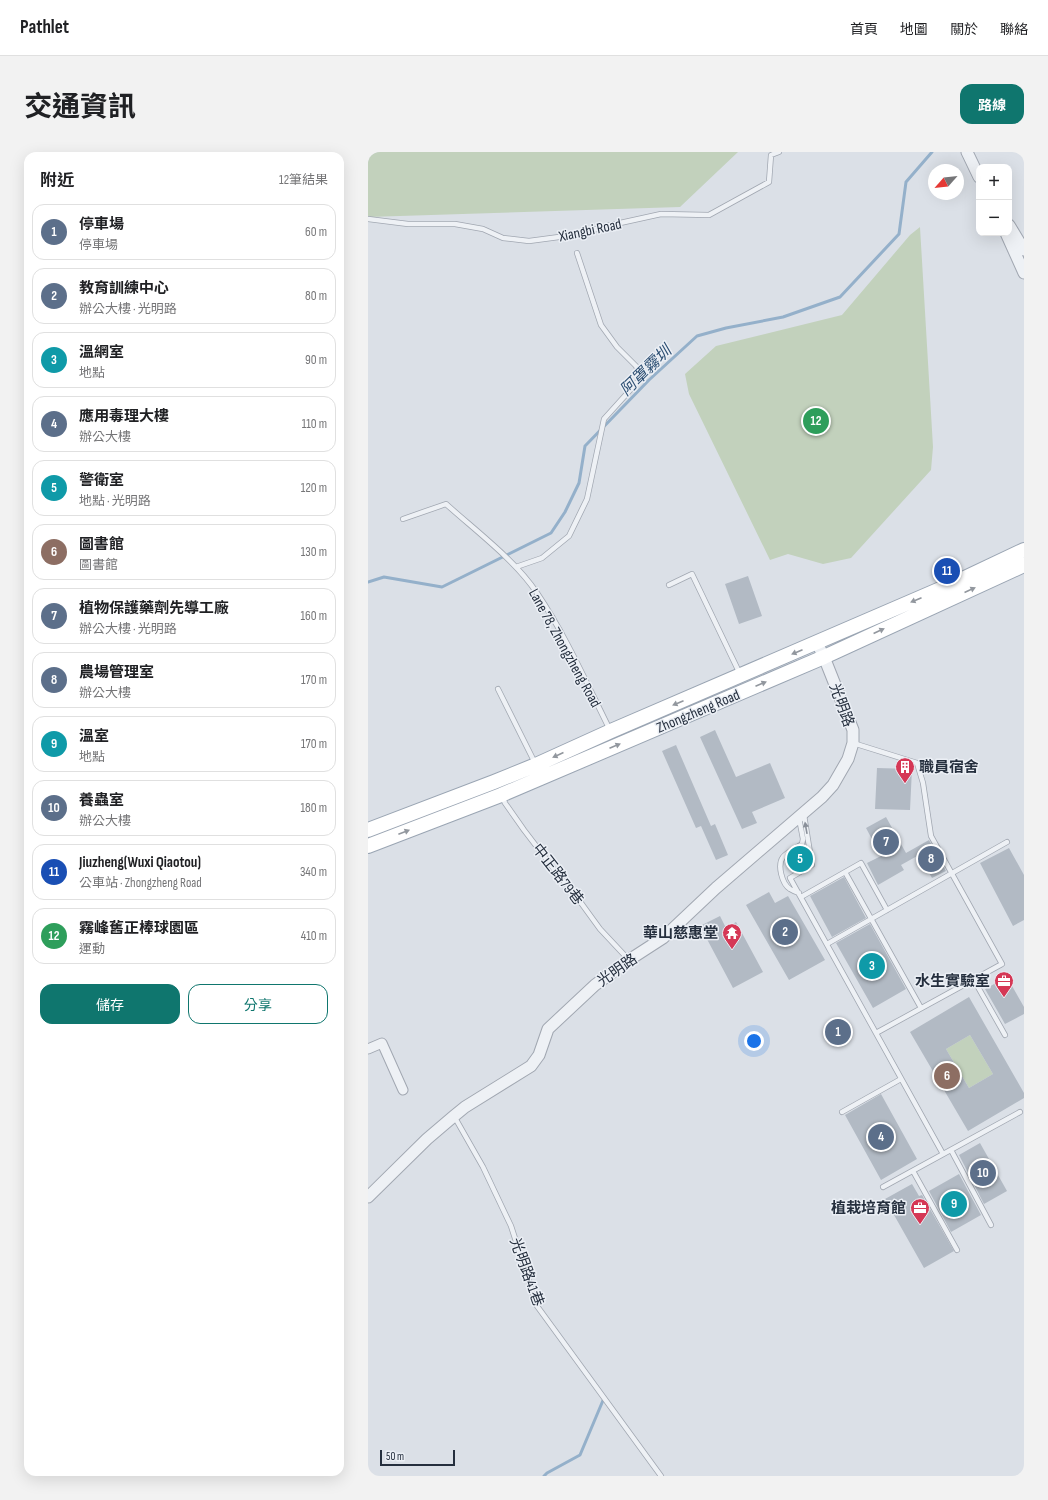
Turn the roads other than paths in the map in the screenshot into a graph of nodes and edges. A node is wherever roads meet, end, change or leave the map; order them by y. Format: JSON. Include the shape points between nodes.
{"nodes":[{"id":1,"x":779,"y":152,"type":"edge"},
{"id":2,"x":970,"y":156,"type":"edge"},
{"id":3,"x":976,"y":170,"type":"edge"},
{"id":4,"x":368,"y":220,"type":"edge"},
{"id":5,"x":1012,"y":230,"type":"edge"},
{"id":6,"x":1007,"y":236,"type":"edge"},
{"id":7,"x":1024,"y":250,"type":"edge"},
{"id":8,"x":577,"y":253,"type":"dead end"},
{"id":9,"x":1024,"y":273,"type":"edge"},
{"id":10,"x":403,"y":519,"type":"dead end"},
{"id":11,"x":1024,"y":550,"type":"edge"},
{"id":12,"x":1024,"y":565,"type":"edge"},
{"id":13,"x":516,"y":567,"type":"junction"},
{"id":14,"x":669,"y":585,"type":"dead end"},
{"id":15,"x":817,"y":643,"type":"junction"},
{"id":16,"x":824,"y":657,"type":"junction"},
{"id":17,"x":741,"y":676,"type":"junction"},
{"id":18,"x":498,"y":689,"type":"dead end"},
{"id":19,"x":611,"y":731,"type":"junction"},
{"id":20,"x":853,"y":744,"type":"junction"},
{"id":21,"x":536,"y":765,"type":"junction"},
{"id":22,"x":494,"y":782,"type":"junction"},
{"id":23,"x":501,"y":795,"type":"junction"},
{"id":24,"x":801,"y":815,"type":"junction"},
{"id":25,"x":369,"y":827,"type":"edge"},
{"id":26,"x":1007,"y":842,"type":"dead end"},
{"id":27,"x":368,"y":846,"type":"edge"},
{"id":28,"x":845,"y":872,"type":"junction"},
{"id":29,"x":952,"y":873,"type":"junction"},
{"id":30,"x":800,"y":895,"type":"junction"},
{"id":31,"x":887,"y":910,"type":"junction"},
{"id":32,"x":872,"y":919,"type":"junction"},
{"id":33,"x":827,"y":944,"type":"junction"},
{"id":34,"x":629,"y":960,"type":"junction"},
{"id":35,"x":974,"y":980,"type":"junction"},
{"id":36,"x":921,"y":1008,"type":"junction"},
{"id":37,"x":876,"y":1033,"type":"junction"},
{"id":38,"x":1005,"y":1035,"type":"dead end"},
{"id":39,"x":368,"y":1049,"type":"edge"},
{"id":40,"x":901,"y":1079,"type":"junction"},
{"id":41,"x":403,"y":1090,"type":"dead end"},
{"id":42,"x":842,"y":1112,"type":"dead end"},
{"id":43,"x":1020,"y":1112,"type":"dead end"},
{"id":44,"x":454,"y":1116,"type":"junction"},
{"id":45,"x":951,"y":1150,"type":"junction"},
{"id":46,"x":943,"y":1154,"type":"junction"},
{"id":47,"x":913,"y":1171,"type":"junction"},
{"id":48,"x":883,"y":1187,"type":"dead end"},
{"id":49,"x":368,"y":1197,"type":"edge"},
{"id":50,"x":991,"y":1225,"type":"dead end"},
{"id":51,"x":957,"y":1250,"type":"dead end"},
{"id":52,"x":661,"y":1476,"type":"edge"}],
"edges":[{"from":1,"to":4,"type":"lane","name":"Xiangbi Road","via":[[771,154],[769,182],[709,215],[661,214],[574,235],[528,241],[503,238],[483,229],[455,224],[408,224]]},
{"from":2,"to":3,"type":"street"},
{"from":5,"to":7,"type":"street"},
{"from":6,"to":9,"type":"street"},
{"from":8,"to":13,"type":"lane","via":[[601,325],[617,347],[636,366],[641,378],[604,418],[587,499],[569,536],[542,558]]},
{"from":10,"to":13,"type":"lane","name":"Lane 78, Zhongzheng Road","via":[[446,504]]},
{"from":11,"to":15,"type":"main road","name":"Zhongzheng Road","one_way":true},
{"from":16,"to":12,"type":"main road","name":"Zhongzheng Road","one_way":true},
{"from":13,"to":19,"type":"lane","name":"Lane 78, Zhongzheng Road","via":[[537,592]]},
{"from":14,"to":17,"type":"lane","via":[[692,574]]},
{"from":15,"to":16,"type":"street","name":"光明路"},
{"from":15,"to":17,"type":"main road","name":"Zhongzheng Road","one_way":true},
{"from":16,"to":20,"type":"street","name":"光明路","via":[[853,730]]},
{"from":23,"to":16,"type":"main road","name":"Zhongzheng Road","one_way":true},
{"from":17,"to":19,"type":"main road","name":"Zhongzheng Road","one_way":true},
{"from":18,"to":21,"type":"lane"},
{"from":19,"to":21,"type":"main road","name":"Zhongzheng Road","one_way":true},
{"from":20,"to":24,"type":"street","name":"光明路","via":[[848,759],[833,785]]},
{"from":20,"to":29,"type":"lane","via":[[917,762],[931,836]]},
{"from":21,"to":22,"type":"main road","name":"Zhongzheng Road"},
{"from":22,"to":23,"type":"lane","name":"中正路79巷"},
{"from":22,"to":25,"type":"main road","name":"Zhongzheng Road"},
{"from":27,"to":23,"type":"main road","name":"Zhongzheng Road","one_way":true},
{"from":23,"to":34,"type":"lane","name":"中正路79巷","via":[[552,868],[600,929]]},
{"from":30,"to":24,"type":"lane","one_way":true,"via":[[790,878],[812,865]]},
{"from":24,"to":30,"type":"lane","via":[[802,844],[783,856],[781,865],[785,884]]},
{"from":24,"to":34,"type":"street","name":"光明路","via":[[716,888],[663,938]]},
{"from":26,"to":29,"type":"lane"},
{"from":28,"to":30,"type":"lane"},
{"from":28,"to":31,"type":"lane","via":[[861,863]]},
{"from":28,"to":32,"type":"lane"},
{"from":29,"to":31,"type":"lane"},
{"from":29,"to":35,"type":"lane","via":[[1002,964]]},
{"from":30,"to":33,"type":"lane"},
{"from":31,"to":32,"type":"lane"},
{"from":32,"to":33,"type":"lane"},
{"from":32,"to":36,"type":"lane"},
{"from":33,"to":37,"type":"lane"},
{"from":34,"to":44,"type":"street","name":"光明路","via":[[594,985],[556,1020],[548,1029],[539,1055],[531,1066]]},
{"from":35,"to":36,"type":"lane"},
{"from":35,"to":38,"type":"lane"},
{"from":36,"to":37,"type":"lane"},
{"from":37,"to":40,"type":"lane"},
{"from":39,"to":41,"type":"street","via":[[382,1042]]},
{"from":40,"to":42,"type":"lane"},
{"from":40,"to":46,"type":"lane"},
{"from":43,"to":45,"type":"lane"},
{"from":44,"to":49,"type":"street","name":"光明路","via":[[426,1139]]},
{"from":44,"to":52,"type":"lane","name":"光明路41巷","via":[[483,1167],[511,1226],[537,1306]]},
{"from":45,"to":46,"type":"lane"},
{"from":45,"to":50,"type":"lane"},
{"from":46,"to":47,"type":"lane"},
{"from":47,"to":48,"type":"lane"},
{"from":47,"to":51,"type":"lane"}]}
